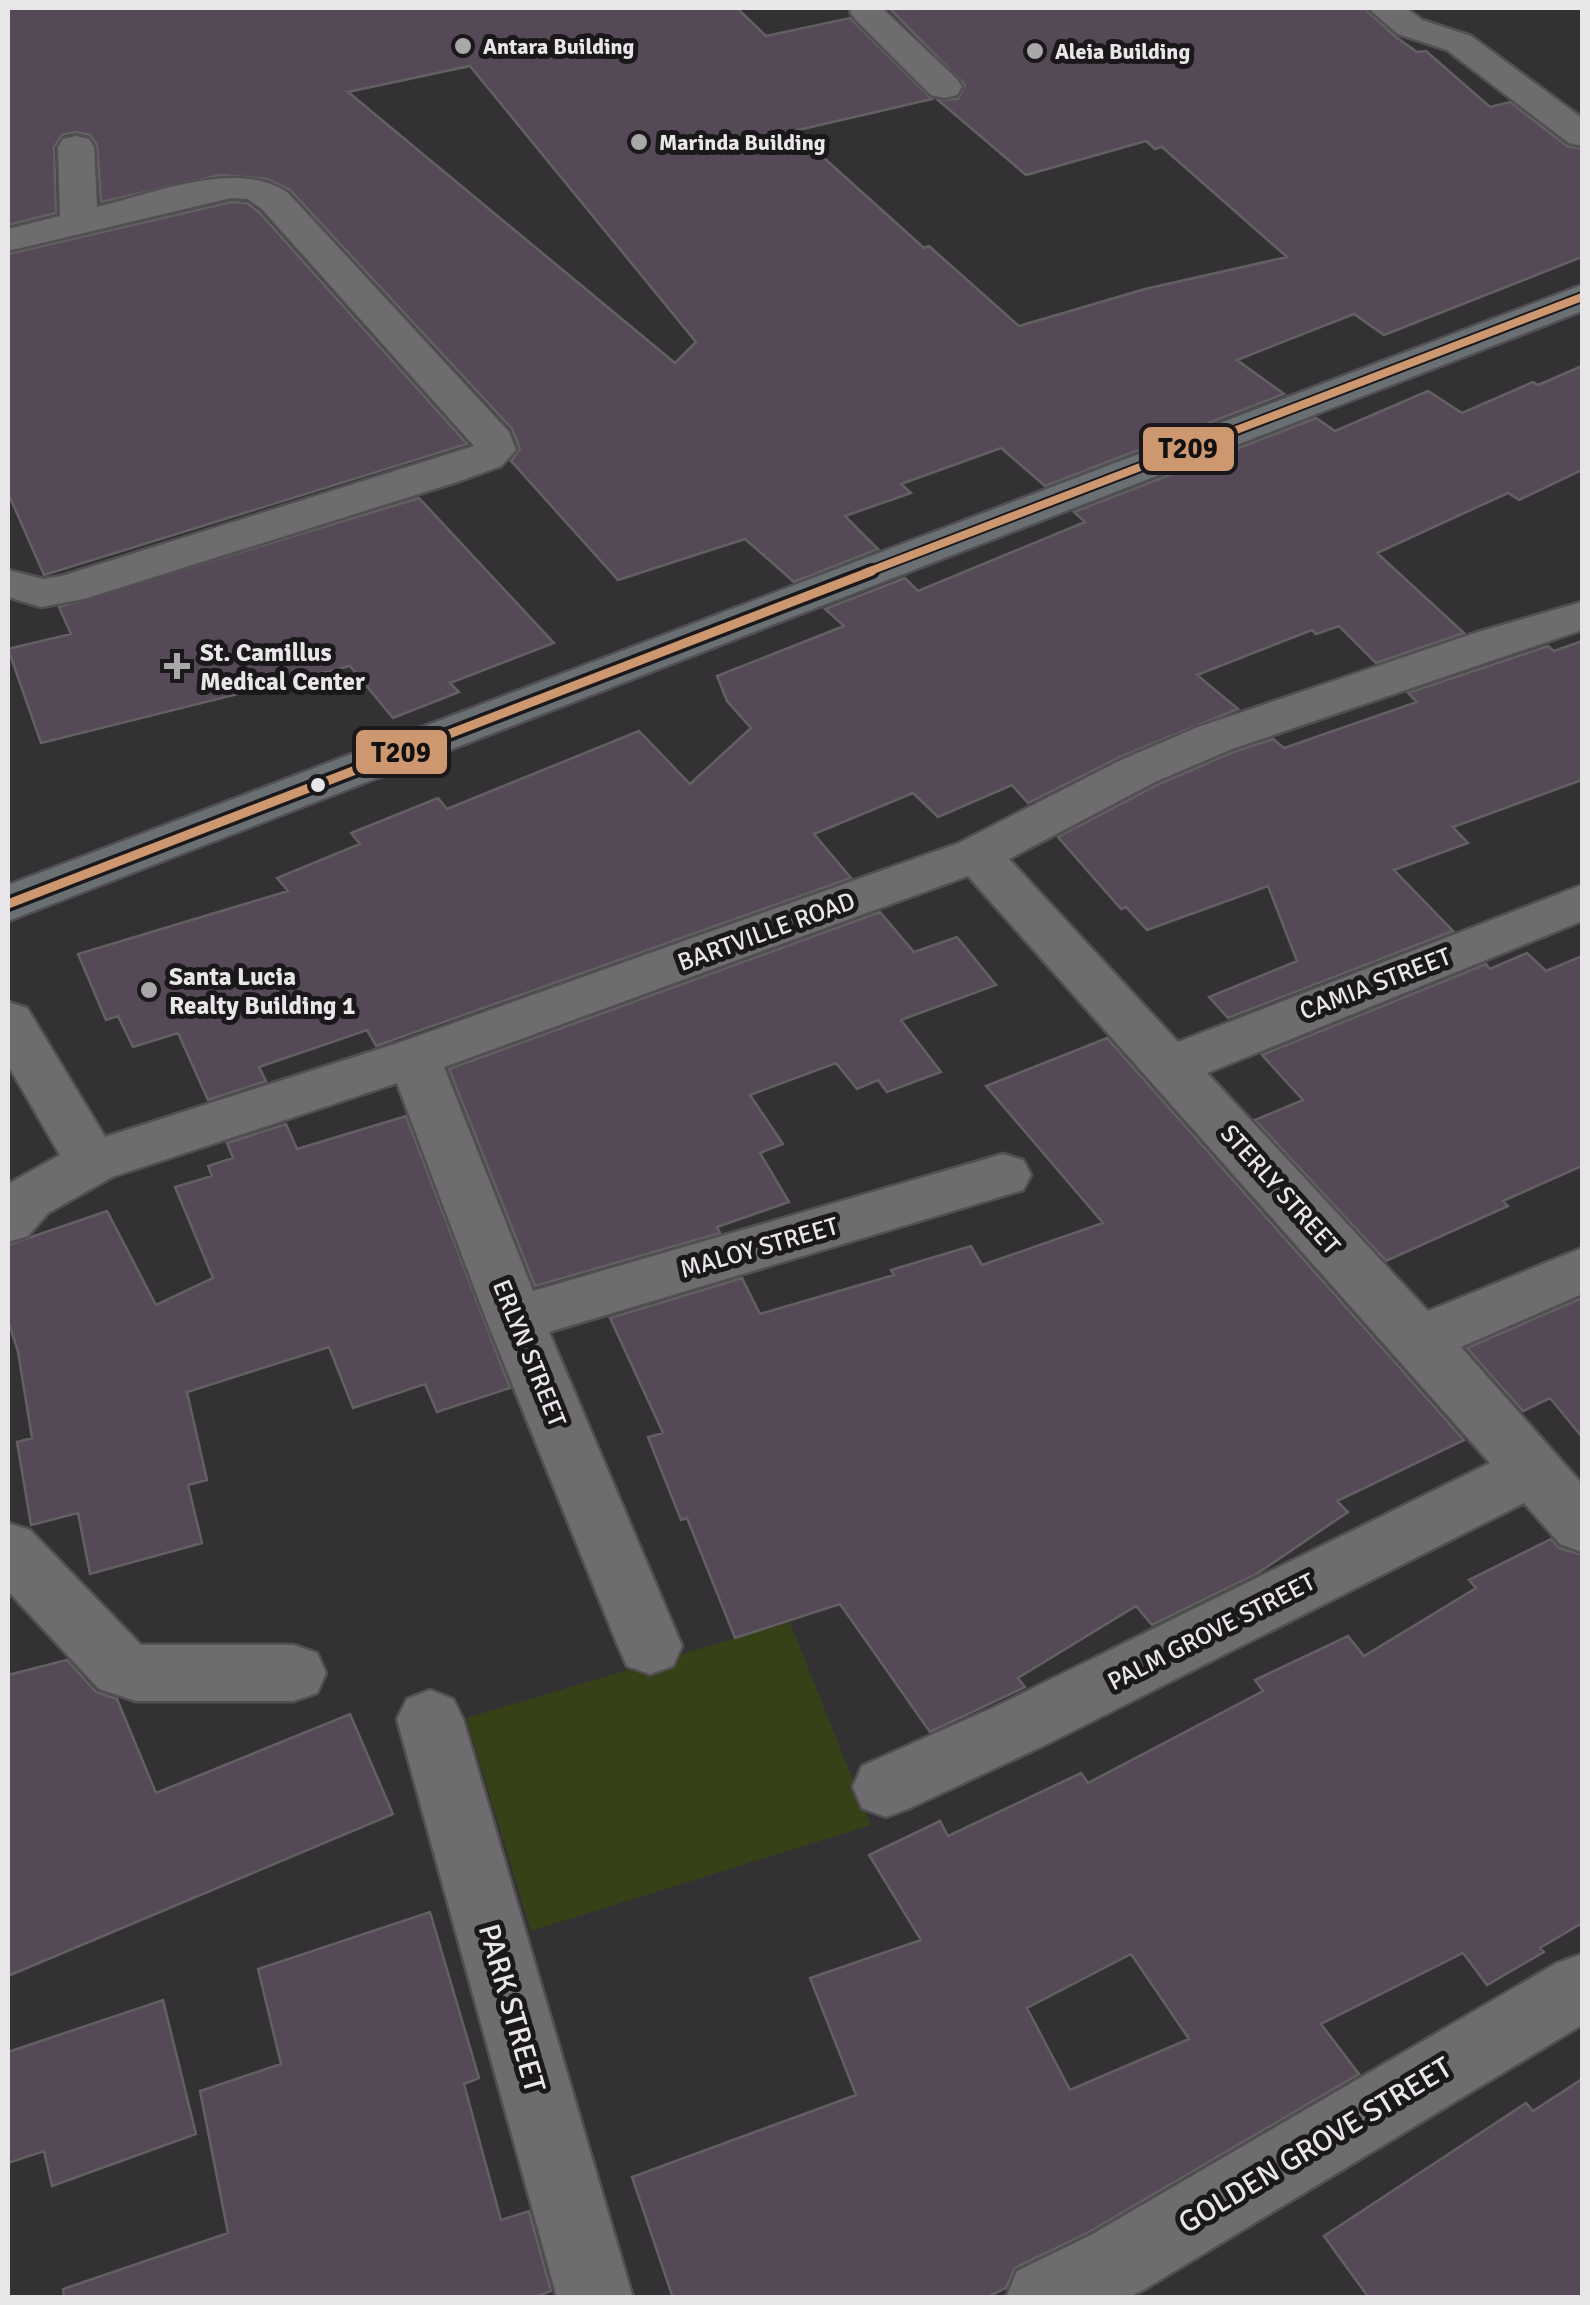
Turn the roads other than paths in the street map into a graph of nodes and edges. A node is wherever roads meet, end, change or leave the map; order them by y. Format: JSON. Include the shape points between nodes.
{"nodes":[{"id":1,"x":870,"y":8,"type":"edge"},
{"id":2,"x":1385,"y":8,"type":"edge"},
{"id":3,"x":1441,"y":8,"type":"edge"},
{"id":4,"x":1459,"y":43,"type":"junction"},
{"id":5,"x":944,"y":87,"type":"dead end"},
{"id":6,"x":1582,"y":136,"type":"edge"},
{"id":7,"x":76,"y":147,"type":"dead end"},
{"id":8,"x":80,"y":224,"type":"junction"},
{"id":9,"x":8,"y":240,"type":"edge"},
{"id":10,"x":1582,"y":297,"type":"edge"},
{"id":11,"x":8,"y":583,"type":"edge"},
{"id":12,"x":1582,"y":616,"type":"edge"},
{"id":13,"x":977,"y":855,"type":"junction"},
{"id":14,"x":1582,"y":902,"type":"edge"},
{"id":15,"x":8,"y":904,"type":"edge"},
{"id":16,"x":8,"y":1021,"type":"edge"},
{"id":17,"x":414,"y":1058,"type":"junction"},
{"id":18,"x":1168,"y":1066,"type":"junction"},
{"id":19,"x":92,"y":1162,"type":"junction"},
{"id":20,"x":1003,"y":1176,"type":"dead end"},
{"id":21,"x":8,"y":1221,"type":"edge"},
{"id":22,"x":1582,"y":1270,"type":"edge"},
{"id":23,"x":515,"y":1319,"type":"junction"},
{"id":24,"x":1418,"y":1340,"type":"junction"},
{"id":25,"x":1533,"y":1470,"type":"junction"},
{"id":26,"x":1582,"y":1526,"type":"edge"},
{"id":27,"x":8,"y":1550,"type":"edge"},
{"id":28,"x":650,"y":1646,"type":"dead end"},
{"id":29,"x":294,"y":1673,"type":"dead end"},
{"id":30,"x":430,"y":1720,"type":"dead end"},
{"id":31,"x":886,"y":1787,"type":"dead end"},
{"id":32,"x":1582,"y":1987,"type":"edge"},
{"id":33,"x":595,"y":2298,"type":"edge"},
{"id":34,"x":1044,"y":2298,"type":"edge"}],
"edges":[{"from":1,"to":5,"type":"street"},
{"from":2,"to":4,"type":"street","via":[[1410,27]]},
{"from":3,"to":4,"type":"street"},
{"from":4,"to":6,"type":"street"},
{"from":7,"to":8,"type":"street"},
{"from":8,"to":9,"type":"street"},
{"from":8,"to":11,"type":"street","via":[[231,187],[258,189],[494,441],[495,450],[445,472],[68,589],[41,593]]},
{"from":10,"to":15,"type":"main road"},
{"from":12,"to":13,"type":"street","name":"BARTVILLE ROAD","via":[[1215,738]]},
{"from":13,"to":17,"type":"street","name":"BARTVILLE ROAD"},
{"from":13,"to":18,"type":"street","name":"STERLY STREET"},
{"from":14,"to":18,"type":"street","name":"CAMIA STREET"},
{"from":16,"to":19,"type":"street"},
{"from":17,"to":19,"type":"street","name":"BARTVILLE ROAD"},
{"from":17,"to":23,"type":"street","name":"ERLYN STREET"},
{"from":18,"to":24,"type":"street","name":"STERLY STREET"},
{"from":19,"to":21,"type":"street","name":"BARTVILLE ROAD","via":[[28,1198]]},
{"from":20,"to":23,"type":"street","name":"MALOY STREET"},
{"from":22,"to":24,"type":"street"},
{"from":23,"to":28,"type":"street","name":"ERLYN STREET"},
{"from":24,"to":25,"type":"street","name":"STERLY STREET"},
{"from":25,"to":26,"type":"street","name":"STERLY STREET"},
{"from":25,"to":31,"type":"street","name":"PALM GROVE STREET"},
{"from":27,"to":29,"type":"street","via":[[122,1669]]},
{"from":30,"to":33,"type":"street","name":"PARK STREET"},
{"from":32,"to":34,"type":"street","name":"GOLDEN GROVE STREET","via":[[1118,2262]]}]}
